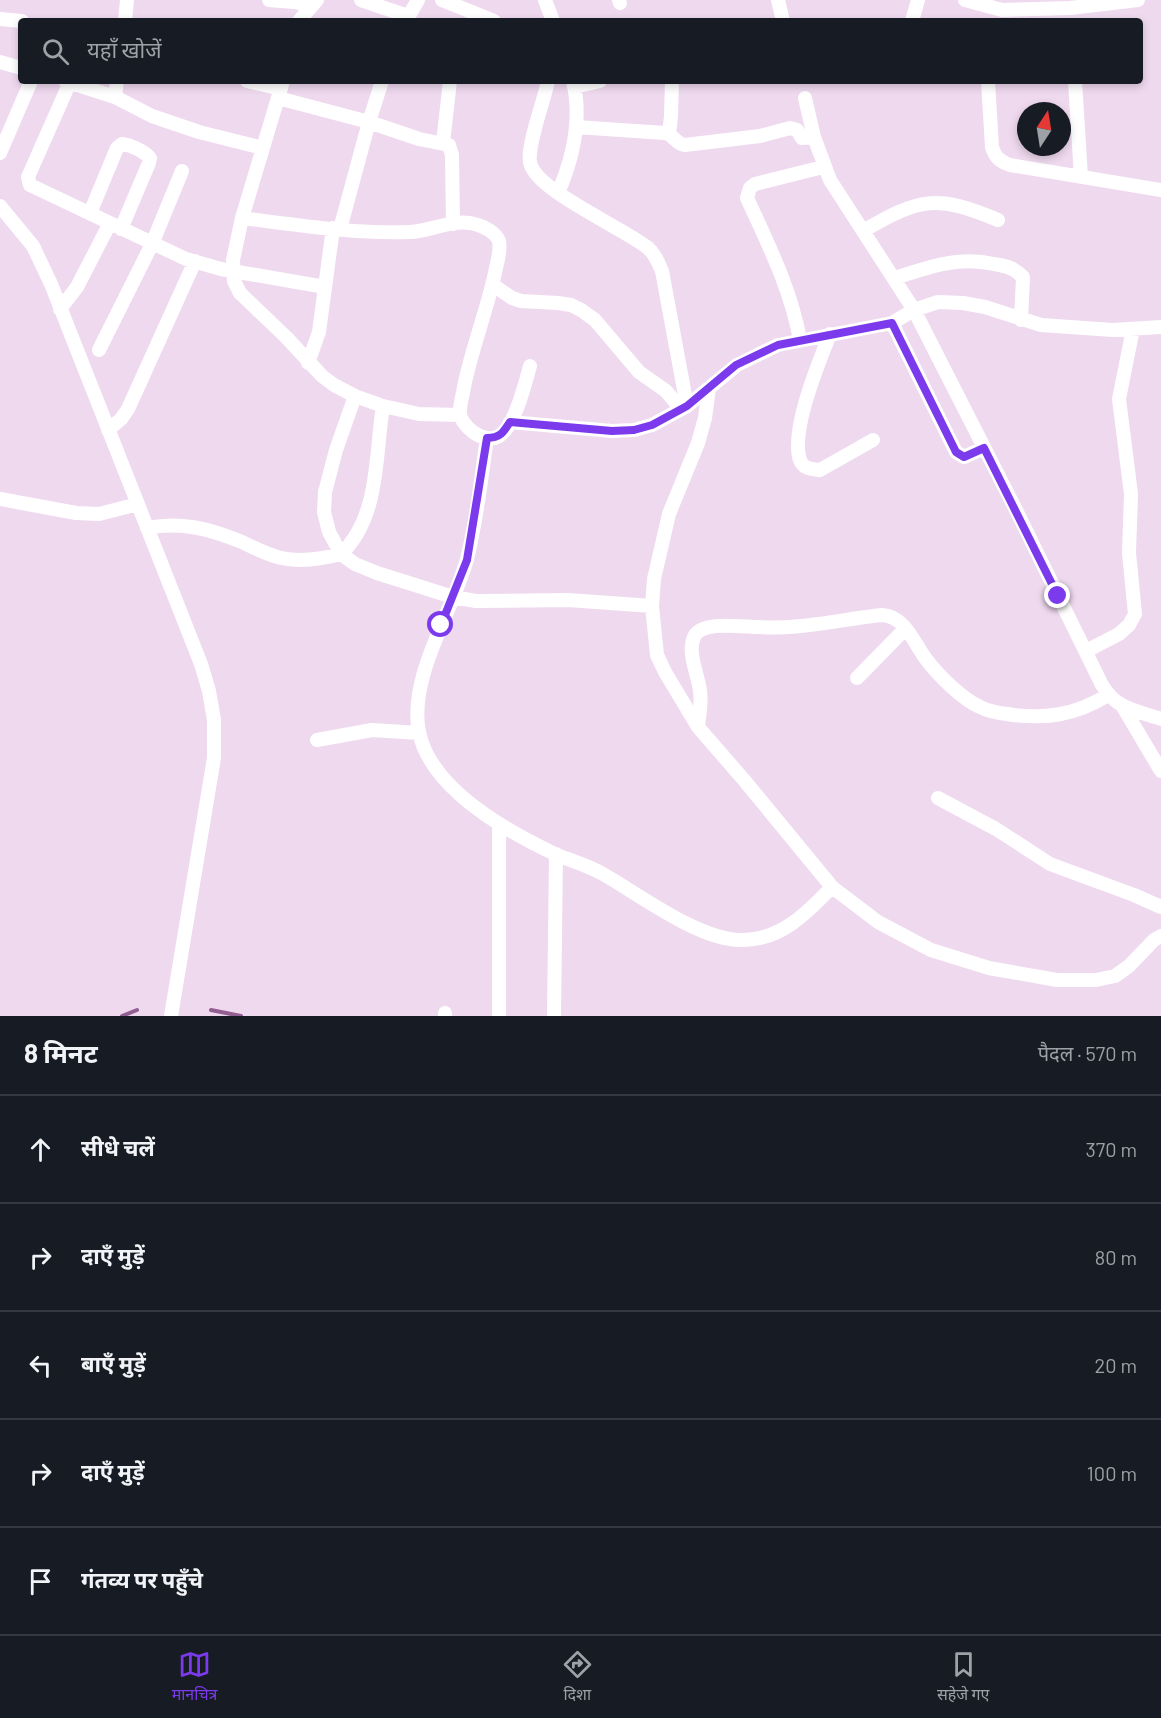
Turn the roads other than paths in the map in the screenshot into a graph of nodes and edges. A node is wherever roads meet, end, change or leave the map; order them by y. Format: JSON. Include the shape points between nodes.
{"nodes":[{"id":1,"x":127,"y":0,"type":"edge"},
{"id":2,"x":269,"y":0,"type":"edge"},
{"id":3,"x":361,"y":0,"type":"edge"},
{"id":4,"x":418,"y":0,"type":"edge"},
{"id":5,"x":442,"y":0,"type":"edge"},
{"id":6,"x":545,"y":0,"type":"edge"},
{"id":7,"x":778,"y":0,"type":"edge"},
{"id":8,"x":918,"y":0,"type":"edge"},
{"id":9,"x":966,"y":0,"type":"edge"},
{"id":10,"x":1138,"y":0,"type":"edge"},
{"id":11,"x":315,"y":3,"type":"edge"},
{"id":12,"x":985,"y":6,"type":"junction"},
{"id":13,"x":1070,"y":14,"type":"edge"},
{"id":14,"x":467,"y":16,"type":"edge"},
{"id":15,"x":0,"y":18,"type":"edge"},
{"id":16,"x":124,"y":18,"type":"edge"},
{"id":17,"x":302,"y":18,"type":"edge"},
{"id":18,"x":407,"y":18,"type":"edge"},
{"id":19,"x":553,"y":18,"type":"edge"},
{"id":20,"x":782,"y":18,"type":"edge"},
{"id":21,"x":913,"y":18,"type":"edge"},
{"id":22,"x":985,"y":18,"type":"edge"},
{"id":23,"x":18,"y":20,"type":"edge"},
{"id":24,"x":0,"y":63,"type":"edge"},
{"id":25,"x":18,"y":67,"type":"edge"},
{"id":26,"x":30,"y":84,"type":"edge"},
{"id":27,"x":67,"y":84,"type":"edge"},
{"id":28,"x":74,"y":84,"type":"edge"},
{"id":29,"x":117,"y":84,"type":"edge"},
{"id":30,"x":260,"y":84,"type":"edge"},
{"id":31,"x":381,"y":84,"type":"edge"},
{"id":32,"x":450,"y":84,"type":"edge"},
{"id":33,"x":547,"y":84,"type":"edge"},
{"id":34,"x":574,"y":84,"type":"edge"},
{"id":35,"x":672,"y":84,"type":"edge"},
{"id":36,"x":988,"y":84,"type":"edge"},
{"id":37,"x":1075,"y":84,"type":"edge"},
{"id":38,"x":281,"y":89,"type":"edge"},
{"id":39,"x":115,"y":97,"type":"junction"},
{"id":40,"x":805,"y":98,"type":"dead end"},
{"id":41,"x":369,"y":122,"type":"junction"},
{"id":42,"x":576,"y":127,"type":"junction"},
{"id":43,"x":669,"y":134,"type":"junction"},
{"id":44,"x":814,"y":137,"type":"junction"},
{"id":45,"x":443,"y":143,"type":"junction"},
{"id":46,"x":263,"y":148,"type":"junction"},
{"id":47,"x":0,"y":153,"type":"edge"},
{"id":48,"x":824,"y":167,"type":"junction"},
{"id":49,"x":182,"y":171,"type":"dead end"},
{"id":50,"x":1081,"y":177,"type":"junction"},
{"id":51,"x":561,"y":186,"type":"junction"},
{"id":52,"x":1161,"y":190,"type":"edge"},
{"id":53,"x":0,"y":206,"type":"edge"},
{"id":54,"x":90,"y":213,"type":"junction"},
{"id":55,"x":242,"y":218,"type":"junction"},
{"id":56,"x":998,"y":220,"type":"dead end"},
{"id":57,"x":453,"y":224,"type":"junction"},
{"id":58,"x":116,"y":226,"type":"junction"},
{"id":59,"x":337,"y":229,"type":"junction"},
{"id":60,"x":863,"y":231,"type":"junction"},
{"id":61,"x":152,"y":244,"type":"junction"},
{"id":62,"x":195,"y":261,"type":"junction"},
{"id":63,"x":232,"y":271,"type":"junction"},
{"id":64,"x":895,"y":278,"type":"junction"},
{"id":65,"x":493,"y":285,"type":"junction"},
{"id":66,"x":325,"y":286,"type":"junction"},
{"id":67,"x":60,"y":309,"type":"junction"},
{"id":68,"x":914,"y":310,"type":"junction"},
{"id":69,"x":1021,"y":320,"type":"junction"},
{"id":70,"x":892,"y":323,"type":"junction"},
{"id":71,"x":1161,"y":327,"type":"edge"},
{"id":72,"x":1133,"y":330,"type":"junction"},
{"id":73,"x":830,"y":334,"type":"junction"},
{"id":74,"x":800,"y":340,"type":"junction"},
{"id":75,"x":99,"y":350,"type":"dead end"},
{"id":76,"x":308,"y":363,"type":"junction"},
{"id":77,"x":530,"y":366,"type":"dead end"},
{"id":78,"x":708,"y":388,"type":"junction"},
{"id":79,"x":355,"y":396,"type":"junction"},
{"id":80,"x":382,"y":406,"type":"junction"},
{"id":81,"x":684,"y":408,"type":"junction"},
{"id":82,"x":460,"y":415,"type":"junction"},
{"id":83,"x":510,"y":422,"type":"junction"},
{"id":84,"x":108,"y":430,"type":"junction"},
{"id":85,"x":487,"y":438,"type":"junction"},
{"id":86,"x":873,"y":440,"type":"dead end"},
{"id":87,"x":984,"y":448,"type":"junction"},
{"id":88,"x":0,"y":499,"type":"edge"},
{"id":89,"x":138,"y":504,"type":"junction"},
{"id":90,"x":147,"y":528,"type":"junction"},
{"id":91,"x":341,"y":554,"type":"junction"},
{"id":92,"x":453,"y":597,"type":"junction"},
{"id":93,"x":652,"y":606,"type":"junction"},
{"id":94,"x":905,"y":629,"type":"junction"},
{"id":95,"x":1086,"y":651,"type":"junction"},
{"id":96,"x":857,"y":678,"type":"dead end"},
{"id":97,"x":1107,"y":695,"type":"junction"},
{"id":98,"x":1124,"y":707,"type":"junction"},
{"id":99,"x":1161,"y":719,"type":"edge"},
{"id":100,"x":698,"y":728,"type":"junction"},
{"id":101,"x":419,"y":733,"type":"junction"},
{"id":102,"x":317,"y":740,"type":"dead end"},
{"id":103,"x":1161,"y":771,"type":"edge"},
{"id":104,"x":938,"y":798,"type":"dead end"},
{"id":105,"x":499,"y":824,"type":"junction"},
{"id":106,"x":556,"y":854,"type":"junction"},
{"id":107,"x":832,"y":887,"type":"junction"},
{"id":108,"x":1161,"y":907,"type":"edge"},
{"id":109,"x":1161,"y":936,"type":"edge"},
{"id":110,"x":171,"y":1016,"type":"edge"},
{"id":111,"x":500,"y":1016,"type":"edge"},
{"id":112,"x":554,"y":1016,"type":"edge"}],
"edges":[{"from":1,"to":16,"type":"street"},
{"from":2,"to":11,"type":"street"},
{"from":3,"to":18,"type":"street"},
{"from":4,"to":18,"type":"street"},
{"from":5,"to":14,"type":"street"},
{"from":6,"to":19,"type":"street"},
{"from":7,"to":20,"type":"street"},
{"from":8,"to":21,"type":"street"},
{"from":9,"to":12,"type":"street"},
{"from":10,"to":13,"type":"street"},
{"from":11,"to":17,"type":"street"},
{"from":12,"to":13,"type":"street"},
{"from":12,"to":22,"type":"street"},
{"from":15,"to":23,"type":"street"},
{"from":24,"to":25,"type":"street"},
{"from":26,"to":47,"type":"street"},
{"from":27,"to":54,"type":"street","via":[[27,182]]},
{"from":28,"to":39,"type":"street"},
{"from":29,"to":39,"type":"street"},
{"from":30,"to":38,"type":"street"},
{"from":31,"to":41,"type":"street"},
{"from":32,"to":45,"type":"street"},
{"from":33,"to":51,"type":"street","via":[[530,162],[534,173]]},
{"from":34,"to":42,"type":"street"},
{"from":35,"to":43,"type":"street"},
{"from":36,"to":50,"type":"street","via":[[994,155],[1010,165]]},
{"from":37,"to":50,"type":"street"},
{"from":38,"to":41,"type":"street"},
{"from":38,"to":46,"type":"street"},
{"from":39,"to":46,"type":"street","via":[[152,116]]},
{"from":40,"to":44,"type":"street"},
{"from":41,"to":45,"type":"street"},
{"from":41,"to":59,"type":"street"},
{"from":42,"to":43,"type":"street"},
{"from":42,"to":51,"type":"street"},
{"from":43,"to":44,"type":"street","via":[[680,145],[760,136],[790,128],[802,138]]},
{"from":44,"to":48,"type":"street"},
{"from":45,"to":57,"type":"street","via":[[452,148]]},
{"from":46,"to":55,"type":"street"},
{"from":48,"to":60,"type":"street"},
{"from":48,"to":74,"type":"street","via":[[755,184],[747,193],[784,282]]},
{"from":49,"to":61,"type":"street"},
{"from":50,"to":52,"type":"street"},
{"from":51,"to":81,"type":"street","via":[[657,258]]},
{"from":53,"to":67,"type":"street","via":[[33,246]]},
{"from":54,"to":58,"type":"street"},
{"from":54,"to":58,"type":"street","via":[[117,148],[126,144],[147,154],[149,163]]},
{"from":55,"to":59,"type":"street"},
{"from":55,"to":63,"type":"street"},
{"from":56,"to":60,"type":"street","via":[[955,204],[928,202],[891,214]]},
{"from":57,"to":59,"type":"street","via":[[413,232]]},
{"from":57,"to":65,"type":"street","via":[[478,225],[499,241]]},
{"from":58,"to":61,"type":"street"},
{"from":58,"to":67,"type":"street"},
{"from":59,"to":66,"type":"street"},
{"from":60,"to":64,"type":"street"},
{"from":61,"to":62,"type":"street"},
{"from":61,"to":75,"type":"street"},
{"from":62,"to":63,"type":"street"},
{"from":62,"to":84,"type":"street","via":[[128,409]]},
{"from":63,"to":66,"type":"street"},
{"from":63,"to":76,"type":"street","via":[[240,293]]},
{"from":64,"to":68,"type":"street"},
{"from":64,"to":69,"type":"street","via":[[961,260],[1008,266],[1023,277]]},
{"from":65,"to":81,"type":"street","via":[[521,301],[558,303],[581,310],[595,320],[639,372]]},
{"from":65,"to":82,"type":"street","via":[[465,380]]},
{"from":66,"to":76,"type":"street","via":[[316,343]]},
{"from":67,"to":84,"type":"street"},
{"from":68,"to":69,"type":"street","via":[[938,303],[963,303]]},
{"from":68,"to":70,"type":"street"},
{"from":68,"to":87,"type":"street"},
{"from":69,"to":72,"type":"street","via":[[1041,325]]},
{"from":70,"to":73,"type":"street"},
{"from":70,"to":87,"type":"street","via":[[956,452],[964,457]]},
{"from":71,"to":72,"type":"street"},
{"from":72,"to":95,"type":"street","via":[[1119,399],[1131,494],[1129,553],[1135,614],[1119,634]]},
{"from":73,"to":74,"type":"street"},
{"from":73,"to":86,"type":"street","via":[[803,415],[800,460],[804,466],[820,470]]},
{"from":74,"to":78,"type":"street","via":[[753,356]]},
{"from":76,"to":79,"type":"street"},
{"from":77,"to":83,"type":"street"},
{"from":78,"to":81,"type":"street"},
{"from":78,"to":93,"type":"street","via":[[698,443],[669,514]]},
{"from":79,"to":80,"type":"street"},
{"from":79,"to":91,"type":"street","via":[[336,450],[324,512],[328,532]]},
{"from":80,"to":82,"type":"street","via":[[419,414]]},
{"from":80,"to":91,"type":"street","via":[[366,515],[360,532]]},
{"from":81,"to":83,"type":"street","via":[[634,430]]},
{"from":82,"to":85,"type":"street","via":[[473,432]]},
{"from":83,"to":85,"type":"street","via":[[497,438]]},
{"from":84,"to":89,"type":"street"},
{"from":85,"to":92,"type":"street","via":[[467,560]]},
{"from":87,"to":95,"type":"street"},
{"from":88,"to":89,"type":"street","via":[[99,514]]},
{"from":89,"to":90,"type":"street"},
{"from":90,"to":91,"type":"street","via":[[167,524],[198,528],[296,561]]},
{"from":90,"to":110,"type":"street","via":[[201,664],[214,720],[214,758]]},
{"from":91,"to":92,"type":"street","via":[[376,573]]},
{"from":92,"to":93,"type":"street"},
{"from":92,"to":101,"type":"street","via":[[421,687]]},
{"from":93,"to":100,"type":"street","via":[[657,655]]},
{"from":94,"to":96,"type":"street"},
{"from":94,"to":97,"type":"street","via":[[927,661],[966,700],[982,709],[1027,718],[1050,717],[1090,706]]},
{"from":94,"to":100,"type":"street","via":[[891,615],[786,627],[702,627],[693,639],[692,650],[700,690]]},
{"from":95,"to":97,"type":"street"},
{"from":97,"to":98,"type":"street"},
{"from":98,"to":99,"type":"street"},
{"from":98,"to":103,"type":"street"},
{"from":100,"to":107,"type":"street"},
{"from":101,"to":102,"type":"street","via":[[372,730]]},
{"from":101,"to":105,"type":"street","via":[[428,758],[450,785]]},
{"from":104,"to":108,"type":"street","via":[[1050,864]]},
{"from":105,"to":106,"type":"street"},
{"from":105,"to":111,"type":"street"},
{"from":106,"to":107,"type":"street","via":[[601,873],[686,922],[727,940],[767,937],[797,921]]},
{"from":106,"to":112,"type":"street"},
{"from":107,"to":109,"type":"street","via":[[878,922],[931,950],[989,968],[1057,980],[1114,976]]}]}
